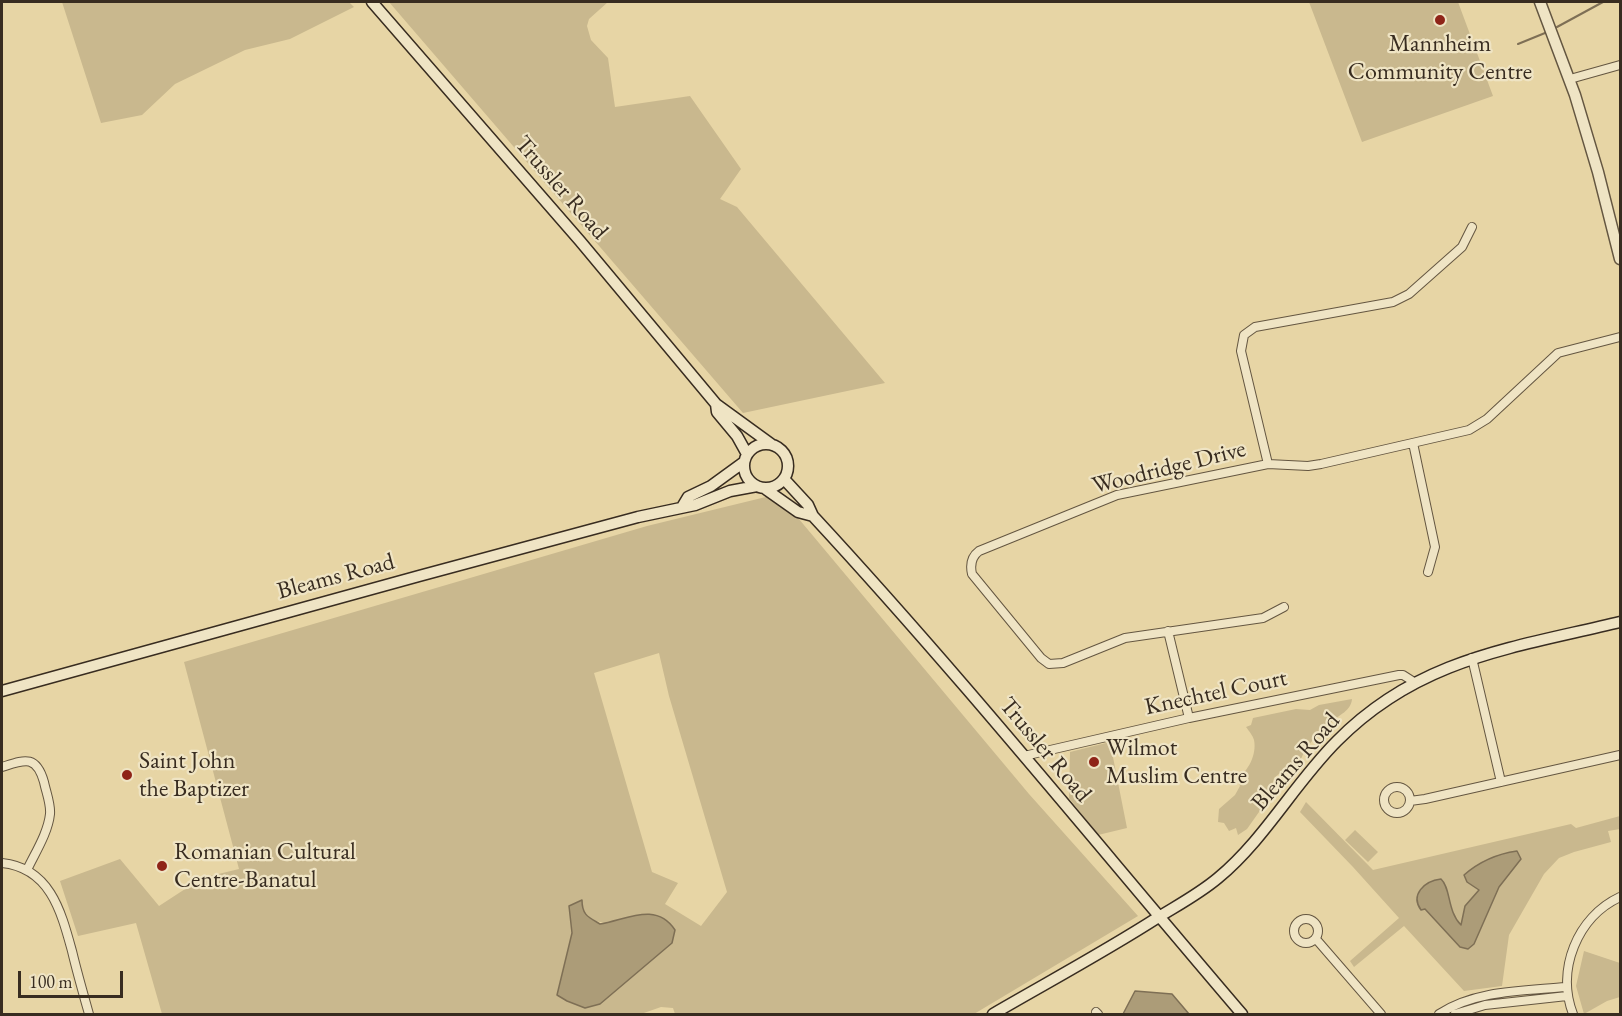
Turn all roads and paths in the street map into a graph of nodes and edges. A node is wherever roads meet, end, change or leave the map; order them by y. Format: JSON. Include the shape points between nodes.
{"nodes":[{"id":1,"x":372,"y":2,"type":"edge"},
{"id":2,"x":1540,"y":2,"type":"edge"},
{"id":3,"x":1620,"y":65,"type":"edge"},
{"id":4,"x":1570,"y":79,"type":"junction"},
{"id":5,"x":1472,"y":227,"type":"dead end"},
{"id":6,"x":1620,"y":259,"type":"edge"},
{"id":7,"x":1620,"y":337,"type":"edge"},
{"id":8,"x":716,"y":404,"type":"junction"},
{"id":9,"x":1413,"y":443,"type":"junction"},
{"id":10,"x":771,"y":444,"type":"junction"},
{"id":11,"x":745,"y":458,"type":"junction"},
{"id":12,"x":1268,"y":464,"type":"junction"},
{"id":13,"x":784,"y":479,"type":"junction"},
{"id":14,"x":761,"y":487,"type":"junction"},
{"id":15,"x":682,"y":507,"type":"junction"},
{"id":16,"x":813,"y":516,"type":"junction"},
{"id":17,"x":1428,"y":572,"type":"dead end"},
{"id":18,"x":1284,"y":608,"type":"dead end"},
{"id":19,"x":1620,"y":622,"type":"edge"},
{"id":20,"x":1168,"y":631,"type":"junction"},
{"id":21,"x":1472,"y":658,"type":"junction"},
{"id":22,"x":1414,"y":682,"type":"junction"},
{"id":23,"x":2,"y":691,"type":"edge"},
{"id":24,"x":1189,"y":718,"type":"junction"},
{"id":25,"x":1620,"y":754,"type":"edge"},
{"id":26,"x":1024,"y":756,"type":"junction"},
{"id":27,"x":2,"y":767,"type":"edge"},
{"id":28,"x":1501,"y":782,"type":"junction"},
{"id":29,"x":1410,"y":801,"type":"dead end"},
{"id":30,"x":2,"y":863,"type":"edge"},
{"id":31,"x":27,"y":870,"type":"junction"},
{"id":32,"x":1620,"y":897,"type":"edge"},
{"id":33,"x":1158,"y":918,"type":"junction"},
{"id":34,"x":1316,"y":939,"type":"dead end"},
{"id":35,"x":1566,"y":987,"type":"junction"},
{"id":36,"x":1567,"y":996,"type":"junction"},
{"id":37,"x":89,"y":1014,"type":"edge"},
{"id":38,"x":993,"y":1014,"type":"edge"},
{"id":39,"x":1242,"y":1014,"type":"edge"},
{"id":40,"x":1381,"y":1014,"type":"edge"},
{"id":41,"x":1439,"y":1014,"type":"edge"},
{"id":42,"x":1455,"y":1014,"type":"edge"},
{"id":43,"x":1573,"y":1014,"type":"edge"}],
"edges":[{"from":1,"to":8,"type":"main road","name":"Trussler Road"},
{"from":2,"to":4,"type":"main road"},
{"from":3,"to":4,"type":"street"},
{"from":4,"to":6,"type":"main road"},
{"from":5,"to":12,"type":"street","via":[[1462,247],[1409,294],[1393,302],[1255,327],[1244,335],[1241,351]]},
{"from":7,"to":9,"type":"street","name":"Woodridge Drive","via":[[1558,353],[1479,425]]},
{"from":8,"to":10,"type":"main road","name":"Trussler Road"},
{"from":8,"to":11,"type":"main road","name":"Trussler Road","via":[[717,412],[737,436]]},
{"from":9,"to":12,"type":"street","name":"Woodridge Drive","via":[[1308,466]]},
{"from":9,"to":17,"type":"street","via":[[1435,547]]},
{"from":10,"to":11,"type":"main road","via":[[757,445]]},
{"from":10,"to":13,"type":"main road","via":[[787,458]]},
{"from":11,"to":14,"type":"main road","via":[[746,476]]},
{"from":11,"to":15,"type":"main road","name":"Bleams Road","via":[[711,486],[688,498]]},
{"from":12,"to":20,"type":"street","name":"Woodridge Drive","via":[[1117,495],[979,551],[972,558],[972,574],[1049,663],[1060,664],[1125,638]]},
{"from":13,"to":14,"type":"main road","via":[[772,487]]},
{"from":13,"to":16,"type":"main road","name":"Trussler Road"},
{"from":14,"to":15,"type":"main road","name":"Bleams Road","via":[[730,491]]},
{"from":14,"to":16,"type":"main road","name":"Trussler Road","via":[[798,512]]},
{"from":15,"to":23,"type":"main road","name":"Bleams Road"},
{"from":16,"to":26,"type":"main road","name":"Trussler Road"},
{"from":18,"to":20,"type":"street","name":"Woodridge Drive","via":[[1263,618]]},
{"from":19,"to":21,"type":"main road","name":"Bleams Road"},
{"from":20,"to":24,"type":"street"},
{"from":21,"to":22,"type":"main road","name":"Bleams Road"},
{"from":21,"to":28,"type":"street"},
{"from":22,"to":24,"type":"street","name":"Knechtel Court","via":[[1399,675]]},
{"from":22,"to":33,"type":"main road","name":"Bleams Road","via":[[1336,741],[1227,871]]},
{"from":24,"to":26,"type":"street","name":"Knechtel Court"},
{"from":25,"to":28,"type":"street"},
{"from":26,"to":33,"type":"main road","name":"Trussler Road"},
{"from":27,"to":31,"type":"street","via":[[24,760],[36,764],[50,805],[47,825]]},
{"from":28,"to":29,"type":"street"},
{"from":30,"to":31,"type":"street"},
{"from":31,"to":37,"type":"street","via":[[56,900]]},
{"from":32,"to":35,"type":"street","via":[[1599,910],[1584,926],[1570,955]]},
{"from":33,"to":38,"type":"main road","name":"Bleams Road"},
{"from":33,"to":39,"type":"main road","name":"Trussler Road"},
{"from":34,"to":40,"type":"street"},
{"from":35,"to":36,"type":"street"},
{"from":35,"to":41,"type":"street","via":[[1480,997],[1457,1003]]},
{"from":36,"to":42,"type":"street","via":[[1485,1005]]},
{"from":36,"to":43,"type":"street"}]}
